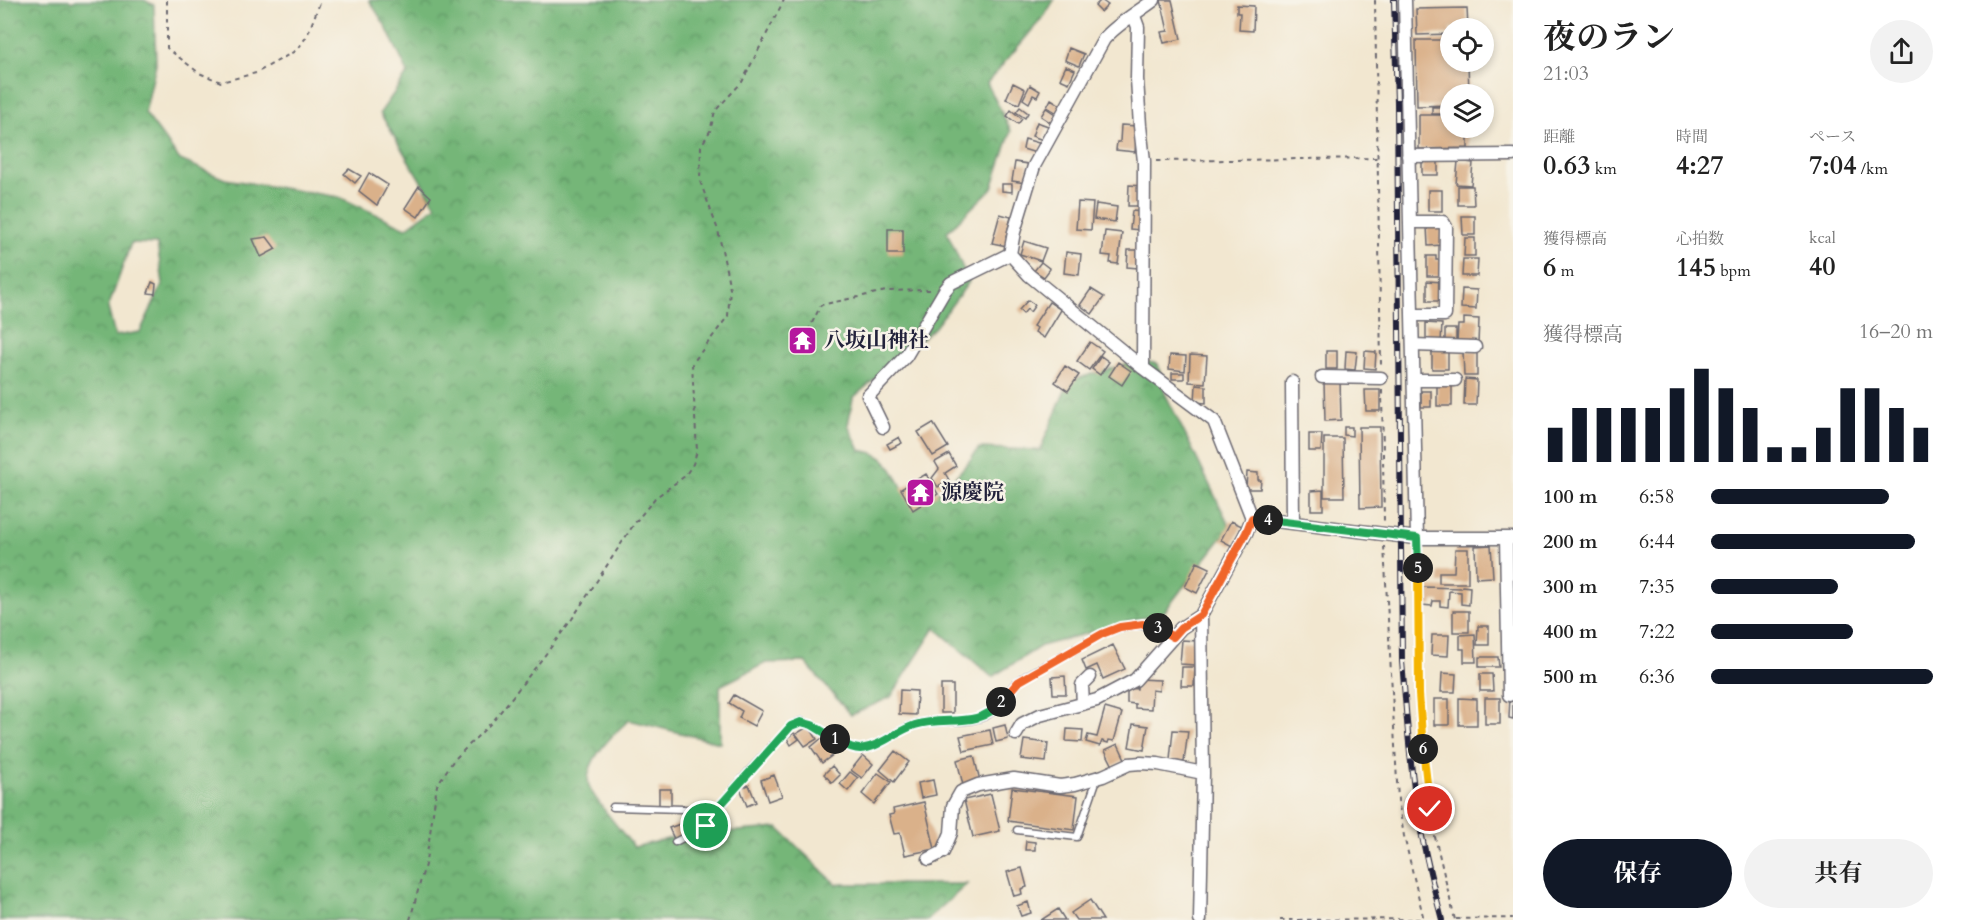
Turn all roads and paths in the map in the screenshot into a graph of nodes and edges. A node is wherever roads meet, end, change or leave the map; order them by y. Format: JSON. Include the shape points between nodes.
{"nodes":[{"id":1,"x":167,"y":0,"type":"edge"},
{"id":2,"x":321,"y":0,"type":"edge"},
{"id":3,"x":784,"y":0,"type":"edge"},
{"id":4,"x":1154,"y":0,"type":"edge"},
{"id":5,"x":1375,"y":0,"type":"edge"},
{"id":6,"x":1406,"y":0,"type":"edge"},
{"id":7,"x":1134,"y":16,"type":"junction"},
{"id":8,"x":1513,"y":155,"type":"edge"},
{"id":9,"x":1408,"y":156,"type":"junction"},
{"id":10,"x":1378,"y":158,"type":"junction"},
{"id":11,"x":1144,"y":161,"type":"junction"},
{"id":12,"x":1411,"y":222,"type":"junction"},
{"id":13,"x":1010,"y":254,"type":"junction"},
{"id":14,"x":945,"y":290,"type":"junction"},
{"id":15,"x":1413,"y":315,"type":"junction"},
{"id":16,"x":808,"y":331,"type":"dead end"},
{"id":17,"x":1413,"y":345,"type":"junction"},
{"id":18,"x":1475,"y":347,"type":"dead end"},
{"id":19,"x":1143,"y":368,"type":"junction"},
{"id":20,"x":1322,"y":376,"type":"dead end"},
{"id":21,"x":1381,"y":378,"type":"junction"},
{"id":22,"x":1414,"y":380,"type":"junction"},
{"id":23,"x":1455,"y":380,"type":"dead end"},
{"id":24,"x":1292,"y":382,"type":"dead end"},
{"id":25,"x":883,"y":427,"type":"dead end"},
{"id":26,"x":1252,"y":518,"type":"junction"},
{"id":27,"x":1293,"y":523,"type":"junction"},
{"id":28,"x":1384,"y":534,"type":"junction"},
{"id":29,"x":1417,"y":538,"type":"junction"},
{"id":30,"x":1510,"y":538,"type":"edge"},
{"id":31,"x":1201,"y":615,"type":"junction"},
{"id":32,"x":1173,"y":637,"type":"junction"},
{"id":33,"x":1090,"y":677,"type":"dead end"},
{"id":34,"x":1509,"y":695,"type":"dead end"},
{"id":35,"x":1083,"y":704,"type":"junction"},
{"id":36,"x":1016,"y":734,"type":"dead end"},
{"id":37,"x":1203,"y":773,"type":"junction"},
{"id":38,"x":1097,"y":778,"type":"junction"},
{"id":39,"x":613,"y":807,"type":"dead end"},
{"id":40,"x":716,"y":810,"type":"junction"},
{"id":41,"x":1017,"y":830,"type":"dead end"},
{"id":42,"x":675,"y":842,"type":"dead end"},
{"id":43,"x":929,"y":859,"type":"dead end"},
{"id":44,"x":1513,"y":918,"type":"edge"},
{"id":45,"x":1424,"y":919,"type":"edge"},
{"id":46,"x":410,"y":920,"type":"edge"},
{"id":47,"x":1200,"y":920,"type":"edge"},
{"id":48,"x":1280,"y":920,"type":"edge"},
{"id":49,"x":1455,"y":920,"type":"edge"}],
"edges":[{"from":1,"to":2,"type":"path","via":[[167,48],[199,73],[221,82],[256,73],[297,50],[308,36]]},
{"from":3,"to":46,"type":"path","via":[[742,82],[715,111],[701,146],[700,182],[718,230],[730,289],[728,316],[692,364],[697,451],[693,464],[685,476],[655,498],[634,524],[560,635],[494,720],[453,760],[437,784],[426,861]]},
{"from":4,"to":7,"type":"street"},
{"from":5,"to":10,"type":"path"},
{"from":6,"to":9,"type":"street"},
{"from":7,"to":11,"type":"street","via":[[1138,27]]},
{"from":7,"to":13,"type":"street","via":[[1115,26],[1104,39],[1034,166]]},
{"from":8,"to":9,"type":"street"},
{"from":9,"to":12,"type":"street"},
{"from":10,"to":11,"type":"path"},
{"from":10,"to":21,"type":"path"},
{"from":11,"to":19,"type":"street"},
{"from":12,"to":15,"type":"street"},
{"from":12,"to":15,"type":"street","via":[[1443,222],[1446,227],[1445,315]]},
{"from":13,"to":14,"type":"street","via":[[951,283]]},
{"from":13,"to":19,"type":"street"},
{"from":14,"to":16,"type":"path","via":[[886,291],[821,305]]},
{"from":14,"to":25,"type":"street","via":[[906,356],[868,396]]},
{"from":15,"to":17,"type":"street"},
{"from":17,"to":18,"type":"street"},
{"from":17,"to":22,"type":"street"},
{"from":19,"to":26,"type":"street","via":[[1214,421]]},
{"from":20,"to":21,"type":"street"},
{"from":21,"to":28,"type":"path"},
{"from":22,"to":23,"type":"street"},
{"from":22,"to":29,"type":"street"},
{"from":24,"to":27,"type":"street"},
{"from":26,"to":27,"type":"street"},
{"from":26,"to":31,"type":"street"},
{"from":27,"to":28,"type":"street"},
{"from":28,"to":29,"type":"street"},
{"from":28,"to":45,"type":"path","via":[[1398,800]]},
{"from":29,"to":30,"type":"street"},
{"from":29,"to":49,"type":"path","via":[[1422,744],[1435,837]]},
{"from":30,"to":34,"type":"street"},
{"from":31,"to":32,"type":"street"},
{"from":31,"to":37,"type":"street"},
{"from":32,"to":35,"type":"street","via":[[1135,680]]},
{"from":32,"to":40,"type":"lane","via":[[1160,628],[1143,624],[1120,627],[1018,682],[985,716],[916,724],[861,749],[851,748],[801,722],[791,726]]},
{"from":33,"to":35,"type":"street","via":[[1082,685]]},
{"from":35,"to":36,"type":"street","via":[[1040,715],[1022,724]]},
{"from":37,"to":38,"type":"street","via":[[1158,764],[1129,764]]},
{"from":37,"to":47,"type":"street"},
{"from":38,"to":41,"type":"lane","via":[[1077,837]]},
{"from":38,"to":43,"type":"street","via":[[1060,786],[1014,779],[961,792],[953,806],[951,833],[943,852]]},
{"from":39,"to":40,"type":"lane"},
{"from":40,"to":42,"type":"lane","via":[[706,826]]},
{"from":44,"to":49,"type":"path"},
{"from":45,"to":48,"type":"path"}]}
